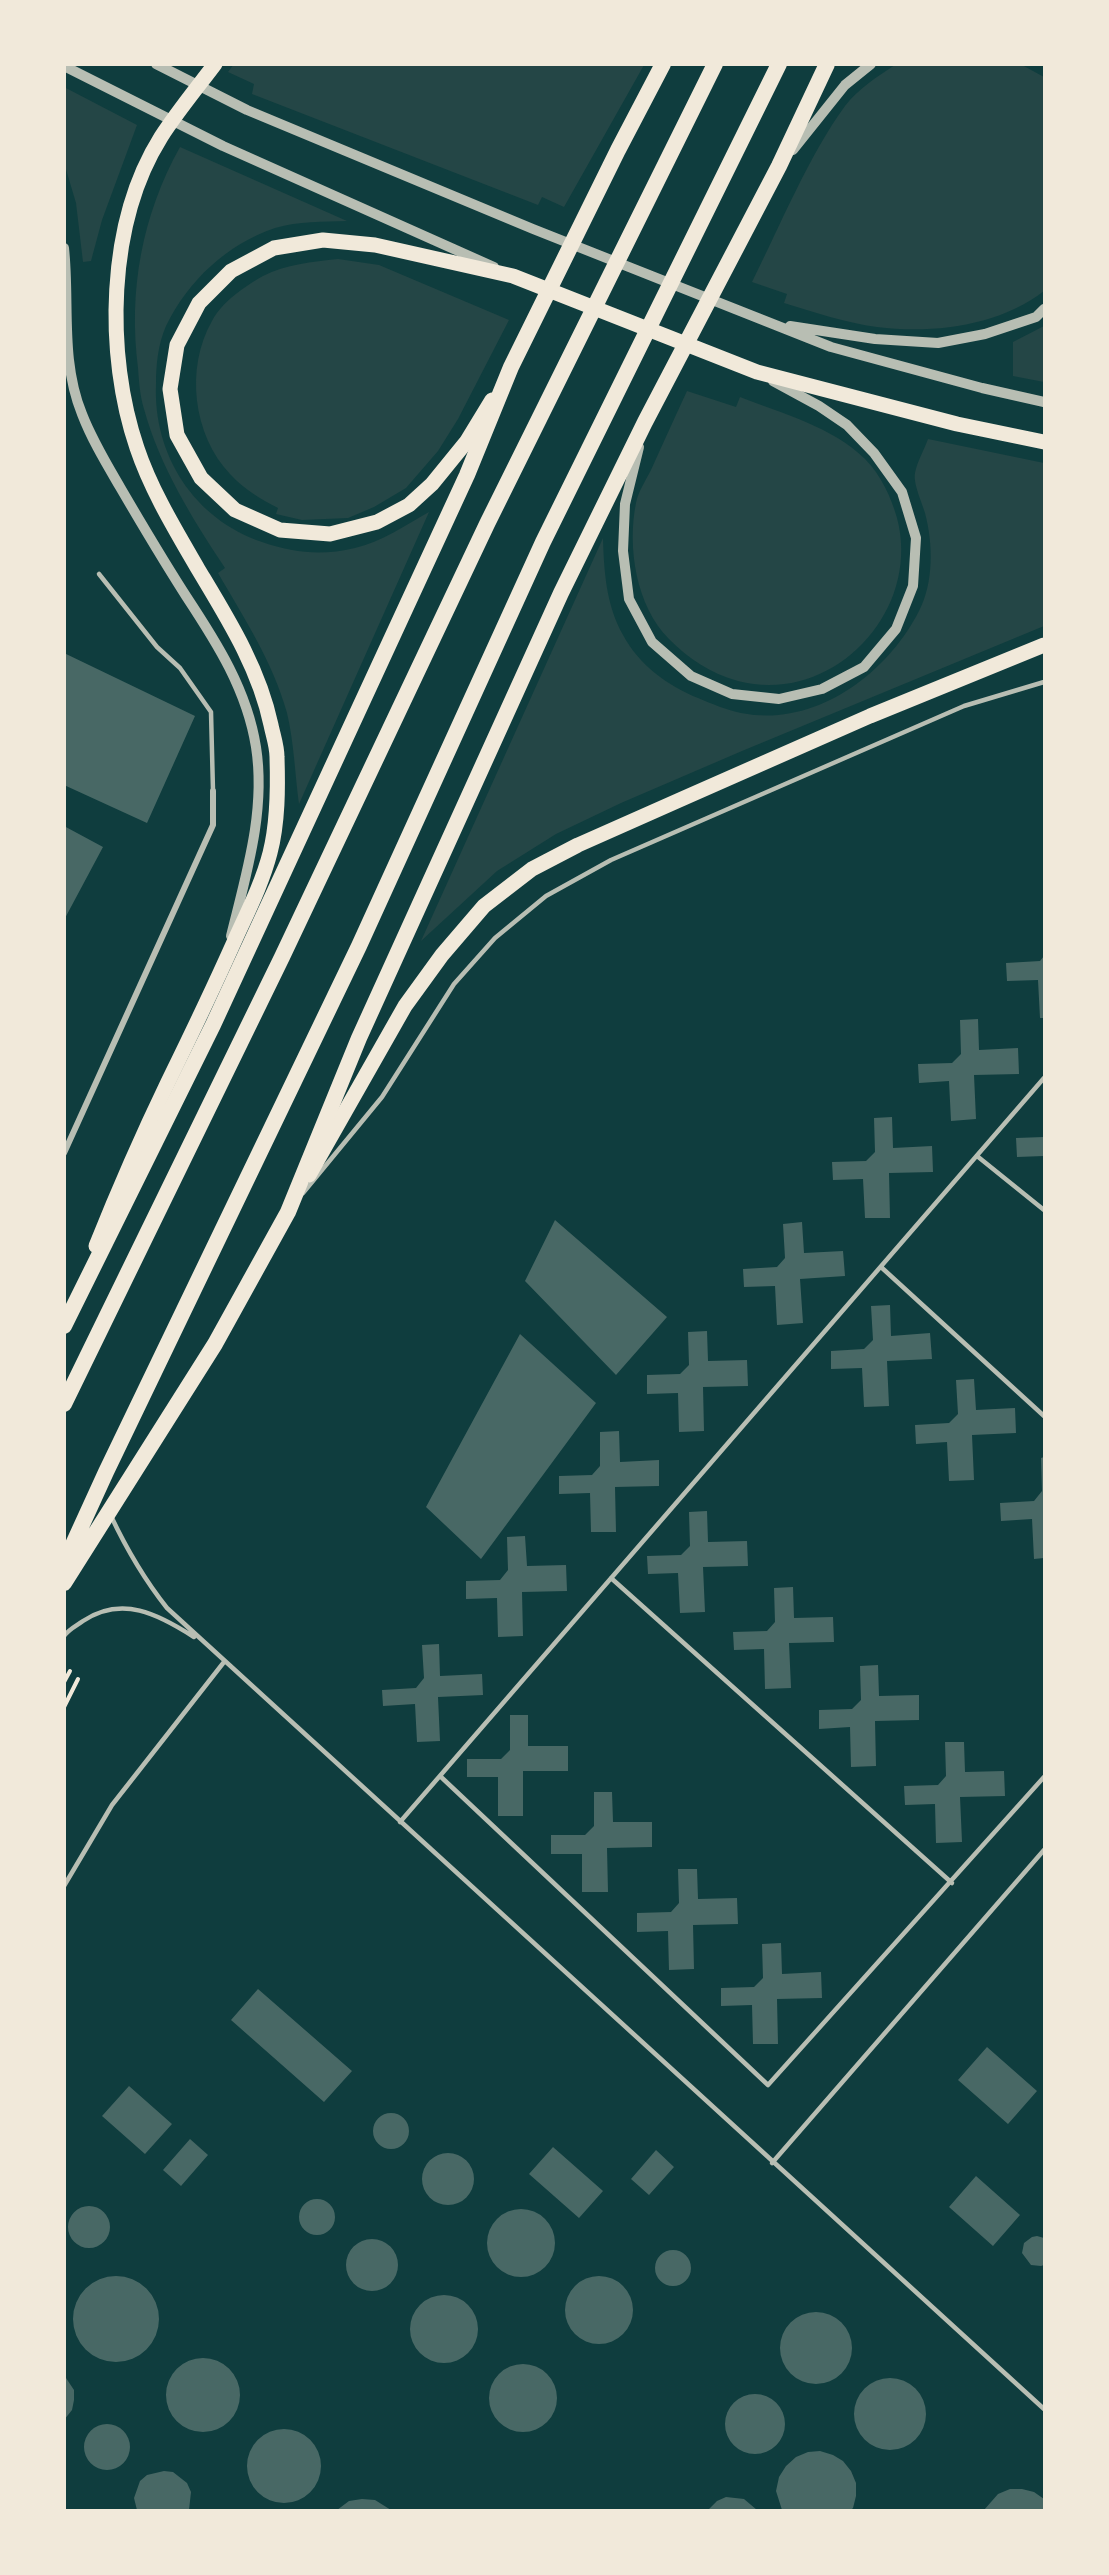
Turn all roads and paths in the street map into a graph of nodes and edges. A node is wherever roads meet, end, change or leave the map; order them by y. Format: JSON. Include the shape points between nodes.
{"nodes":[{"id":1,"x":215,"y":64,"type":"edge"},
{"id":2,"x":663,"y":64,"type":"edge"},
{"id":3,"x":715,"y":64,"type":"edge"},
{"id":4,"x":779,"y":64,"type":"edge"},
{"id":5,"x":827,"y":64,"type":"edge"},
{"id":6,"x":872,"y":64,"type":"edge"},
{"id":7,"x":64,"y":66,"type":"edge"},
{"id":8,"x":161,"y":67,"type":"edge"},
{"id":9,"x":779,"y":166,"type":"junction"},
{"id":10,"x":64,"y":248,"type":"edge"},
{"id":11,"x":513,"y":276,"type":"junction"},
{"id":12,"x":1044,"y":309,"type":"edge"},
{"id":13,"x":772,"y":324,"type":"junction"},
{"id":14,"x":512,"y":367,"type":"junction"},
{"id":15,"x":757,"y":372,"type":"junction"},
{"id":16,"x":1044,"y":402,"type":"edge"},
{"id":17,"x":645,"y":422,"type":"junction"},
{"id":18,"x":1044,"y":442,"type":"edge"},
{"id":19,"x":99,"y":574,"type":"dead end"},
{"id":20,"x":1044,"y":645,"type":"edge"},
{"id":21,"x":1044,"y":682,"type":"edge"},
{"id":22,"x":213,"y":791,"type":"joint"},
{"id":23,"x":225,"y":961,"type":"junction"},
{"id":24,"x":1044,"y":1078,"type":"edge"},
{"id":25,"x":64,"y":1153,"type":"edge"},
{"id":26,"x":976,"y":1156,"type":"junction"},
{"id":27,"x":1044,"y":1210,"type":"edge"},
{"id":28,"x":288,"y":1212,"type":"junction"},
{"id":29,"x":881,"y":1267,"type":"junction"},
{"id":30,"x":64,"y":1325,"type":"edge"},
{"id":31,"x":64,"y":1404,"type":"edge"},
{"id":32,"x":1044,"y":1416,"type":"edge"},
{"id":33,"x":108,"y":1509,"type":"junction"},
{"id":34,"x":64,"y":1564,"type":"edge"},
{"id":35,"x":611,"y":1578,"type":"junction"},
{"id":36,"x":64,"y":1583,"type":"edge"},
{"id":37,"x":64,"y":1636,"type":"edge"},
{"id":38,"x":204,"y":1643,"type":"junction"},
{"id":39,"x":225,"y":1662,"type":"junction"},
{"id":40,"x":70,"y":1671,"type":"dead end"},
{"id":41,"x":78,"y":1679,"type":"dead end"},
{"id":42,"x":64,"y":1682,"type":"edge"},
{"id":43,"x":64,"y":1707,"type":"edge"},
{"id":44,"x":440,"y":1776,"type":"junction"},
{"id":45,"x":1044,"y":1777,"type":"edge"},
{"id":46,"x":400,"y":1822,"type":"junction"},
{"id":47,"x":1044,"y":1850,"type":"edge"},
{"id":48,"x":952,"y":1883,"type":"junction"},
{"id":49,"x":64,"y":1886,"type":"edge"},
{"id":50,"x":772,"y":2163,"type":"junction"},
{"id":51,"x":1044,"y":2409,"type":"edge"}],
"edges":[{"from":1,"to":23,"type":"main road","via":[[161,137],[143,173],[127,222],[116,314],[119,372],[137,450],[159,497],[241,642],[266,700],[277,753],[276,819],[270,852]]},
{"from":2,"to":14,"type":"highway"},
{"from":3,"to":31,"type":"highway","via":[[487,524]]},
{"from":4,"to":34,"type":"highway","via":[[543,542],[359,946]]},
{"from":5,"to":9,"type":"highway"},
{"from":6,"to":9,"type":"street","via":[[845,85]]},
{"from":7,"to":11,"type":"street","via":[[223,147]]},
{"from":8,"to":13,"type":"street","via":[[247,110]]},
{"from":9,"to":17,"type":"highway"},
{"from":10,"to":23,"type":"street","via":[[66,334],[82,416],[146,532],[225,657],[240,690],[256,748],[255,830]]},
{"from":11,"to":14,"type":"main road","via":[[375,245],[323,240],[274,248],[231,271],[199,303],[177,345],[170,389],[177,435],[201,478],[235,510],[280,530],[330,534],[377,522],[409,505],[432,484],[468,441]]},
{"from":11,"to":15,"type":"main road"},
{"from":12,"to":13,"type":"street","via":[[1036,316],[985,334],[938,343],[875,339]]},
{"from":13,"to":16,"type":"street","via":[[849,352]]},
{"from":14,"to":30,"type":"highway","via":[[467,475],[213,1025]]},
{"from":15,"to":17,"type":"street","via":[[847,425],[874,453],[903,492],[916,538],[913,586],[896,629],[864,667],[822,689],[779,699],[732,694],[691,676],[652,642],[629,599],[623,551],[625,504]]},
{"from":15,"to":18,"type":"main road","via":[[957,424]]},
{"from":17,"to":28,"type":"highway","via":[[561,593],[359,1038]]},
{"from":19,"to":22,"type":"lane","via":[[157,648],[180,668],[211,712]]},
{"from":20,"to":28,"type":"main road","via":[[695,793],[578,845],[524,875],[484,906],[405,1006]]},
{"from":21,"to":28,"type":"lane","via":[[964,705],[611,860],[546,896],[495,938],[454,984],[382,1097]]},
{"from":22,"to":25,"type":"street","via":[[213,825]]},
{"from":23,"to":30,"type":"main road","via":[[120,1188]]},
{"from":24,"to":26,"type":"lane"},
{"from":26,"to":27,"type":"lane"},
{"from":26,"to":29,"type":"lane"},
{"from":28,"to":33,"type":"highway","via":[[215,1344]]},
{"from":29,"to":32,"type":"lane"},
{"from":29,"to":35,"type":"lane"},
{"from":33,"to":36,"type":"highway"},
{"from":33,"to":38,"type":"lane","via":[[146,1582],[166,1608]]},
{"from":35,"to":44,"type":"lane"},
{"from":35,"to":48,"type":"lane"},
{"from":37,"to":38,"type":"lane","via":[[98,1612],[132,1608],[164,1618]]},
{"from":38,"to":39,"type":"lane"},
{"from":39,"to":46,"type":"lane"},
{"from":39,"to":49,"type":"lane","via":[[112,1805]]},
{"from":40,"to":42,"type":"path"},
{"from":41,"to":43,"type":"path"},
{"from":44,"to":46,"type":"lane"},
{"from":44,"to":48,"type":"lane","via":[[768,2085]]},
{"from":45,"to":48,"type":"lane"},
{"from":46,"to":50,"type":"lane"},
{"from":47,"to":50,"type":"lane"},
{"from":50,"to":51,"type":"lane"}]}
